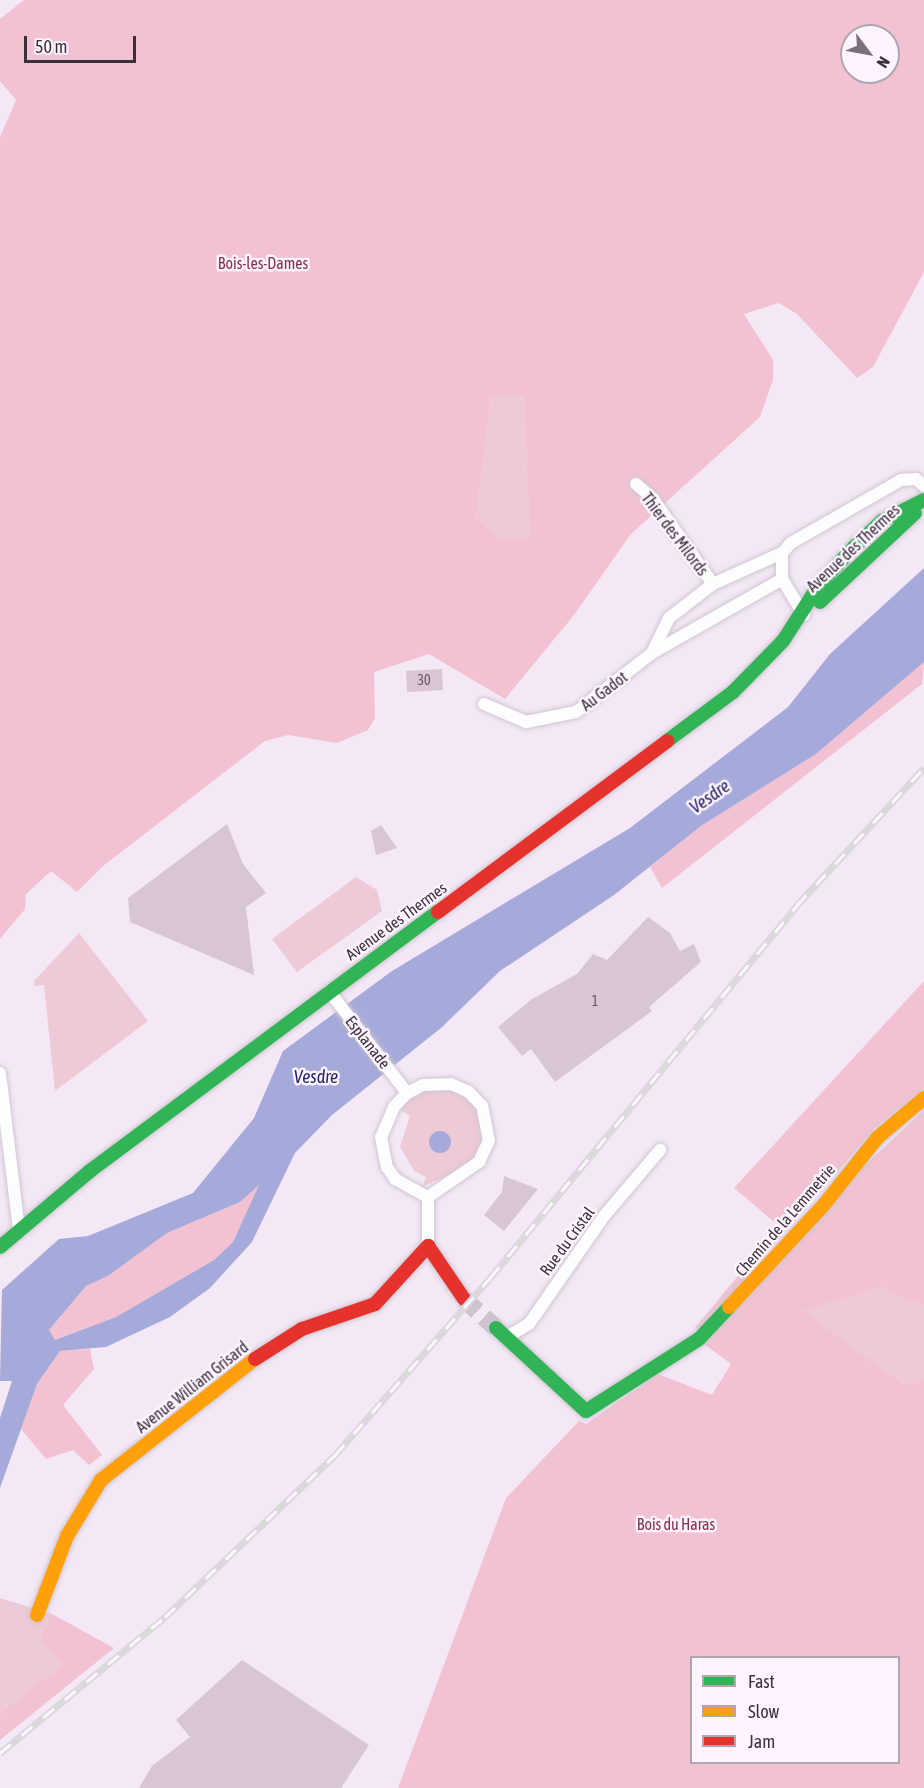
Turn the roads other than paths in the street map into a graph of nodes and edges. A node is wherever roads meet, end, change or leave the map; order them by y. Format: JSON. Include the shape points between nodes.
{"nodes":[{"id":1,"x":636,"y":484,"type":"dead end"},
{"id":2,"x":924,"y":486,"type":"edge"},
{"id":3,"x":924,"y":500,"type":"edge"},
{"id":4,"x":924,"y":505,"type":"edge"},
{"id":5,"x":782,"y":552,"type":"junction"},
{"id":6,"x":782,"y":579,"type":"junction"},
{"id":7,"x":713,"y":584,"type":"junction"},
{"id":8,"x":804,"y":615,"type":"junction"},
{"id":9,"x":652,"y":653,"type":"junction"},
{"id":10,"x":484,"y":704,"type":"dead end"},
{"id":11,"x":329,"y":991,"type":"junction"},
{"id":12,"x":0,"y":1073,"type":"edge"},
{"id":13,"x":406,"y":1093,"type":"junction"},
{"id":14,"x":924,"y":1098,"type":"edge"},
{"id":15,"x":660,"y":1150,"type":"dead end"},
{"id":16,"x":428,"y":1197,"type":"junction"},
{"id":17,"x":19,"y":1230,"type":"junction"},
{"id":18,"x":428,"y":1246,"type":"junction"},
{"id":19,"x":0,"y":1247,"type":"edge"},
{"id":20,"x":464,"y":1299,"type":"tunnel mouth"},
{"id":21,"x":501,"y":1332,"type":"joint"},
{"id":22,"x":37,"y":1615,"type":"dead end"}],
"edges":[{"from":1,"to":7,"type":"street","name":"Thier des Milords","via":[[653,499]]},
{"from":2,"to":5,"type":"street","name":"Avenue des Thermes","via":[[916,479],[901,480],[790,543]]},
{"from":3,"to":8,"type":"main road","name":"Avenue des Thermes","via":[[882,521],[854,547],[819,585]]},
{"from":4,"to":8,"type":"main road","name":"Avenue des Thermes"},
{"from":5,"to":6,"type":"street","name":"Avenue des Thermes"},
{"from":5,"to":7,"type":"street","name":"Au Gadot"},
{"from":6,"to":8,"type":"street","name":"Avenue des Thermes"},
{"from":6,"to":9,"type":"street","name":"Au Gadot"},
{"from":7,"to":9,"type":"street","name":"Au Gadot","via":[[669,618]]},
{"from":8,"to":11,"type":"main road","name":"Avenue des Thermes","via":[[733,692]]},
{"from":9,"to":10,"type":"street","name":"Au Gadot","via":[[576,712],[553,720],[525,723]]},
{"from":11,"to":13,"type":"street","name":"Esplanade"},
{"from":11,"to":17,"type":"main road","name":"Avenue des Thermes","via":[[82,1177]]},
{"from":12,"to":17,"type":"street"},
{"from":13,"to":16,"type":"street","via":[[385,1123],[382,1154],[395,1179]]},
{"from":13,"to":16,"type":"street","via":[[439,1083],[459,1087],[475,1097],[488,1117],[489,1141],[479,1162]]},
{"from":14,"to":21,"type":"main road","name":"Chemin de la Lemmetrie","via":[[877,1138],[824,1206],[699,1339],[586,1411]]},
{"from":15,"to":21,"type":"street","name":"Rue du Cristal","via":[[604,1216],[529,1324]]},
{"from":16,"to":18,"type":"street"},
{"from":17,"to":19,"type":"main road","name":"Avenue des Thermes"},
{"from":18,"to":20,"type":"main road"},
{"from":18,"to":22,"type":"main road","name":"Avenue William Grisard","via":[[375,1304],[348,1317],[302,1329],[259,1355],[101,1480],[67,1536]]}]}
